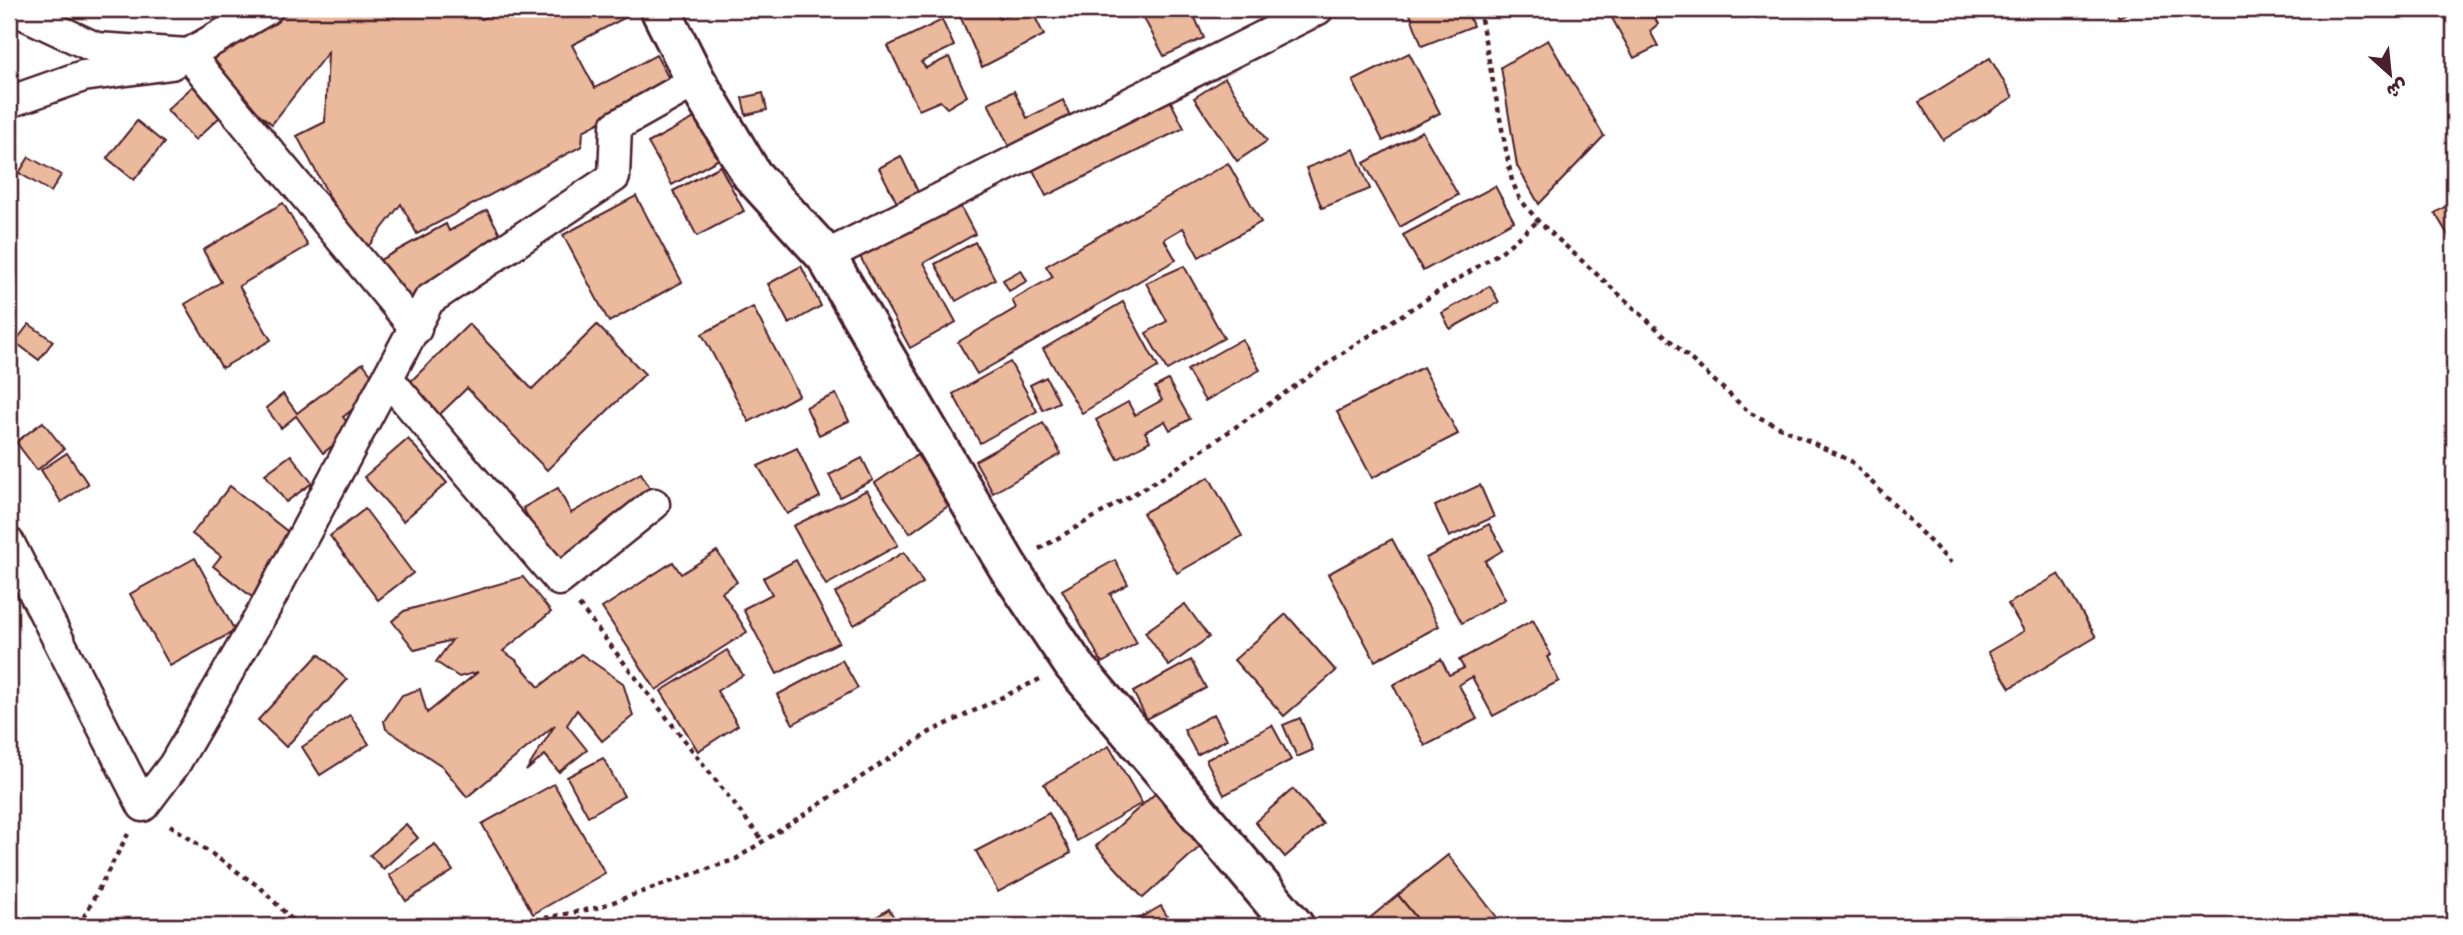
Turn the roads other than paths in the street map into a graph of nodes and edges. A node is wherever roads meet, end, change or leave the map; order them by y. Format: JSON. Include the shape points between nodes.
{"nodes":[{"id":1,"x":13,"y":9,"type":"edge"},
{"id":2,"x":267,"y":9,"type":"edge"},
{"id":3,"x":660,"y":9,"type":"edge"},
{"id":4,"x":1318,"y":9,"type":"edge"},
{"id":5,"x":188,"y":54,"type":"junction"},
{"id":6,"x":696,"y":81,"type":"junction"},
{"id":7,"x":9,"y":102,"type":"edge"},
{"id":8,"x":826,"y":256,"type":"junction"},
{"id":9,"x":416,"y":329,"type":"junction"},
{"id":10,"x":388,"y":379,"type":"junction"},
{"id":11,"x":654,"y":505,"type":"dead end"},
{"id":12,"x":9,"y":543,"type":"edge"},
{"id":13,"x":1294,"y":926,"type":"edge"}],
"edges":[{"from":1,"to":5,"type":"street","via":[[96,48]]},
{"from":2,"to":5,"type":"street"},
{"from":3,"to":6,"type":"street"},
{"from":4,"to":8,"type":"street"},
{"from":5,"to":7,"type":"street","via":[[171,64],[83,76]]},
{"from":5,"to":9,"type":"street"},
{"from":6,"to":8,"type":"street","via":[[752,175]]},
{"from":6,"to":9,"type":"street","via":[[616,126],[614,177],[429,300]]},
{"from":8,"to":13,"type":"street","via":[[1008,567],[1073,664]]},
{"from":9,"to":10,"type":"street"},
{"from":10,"to":11,"type":"street","via":[[559,580]]},
{"from":10,"to":12,"type":"street","via":[[264,611],[174,765],[143,806]]}]}
